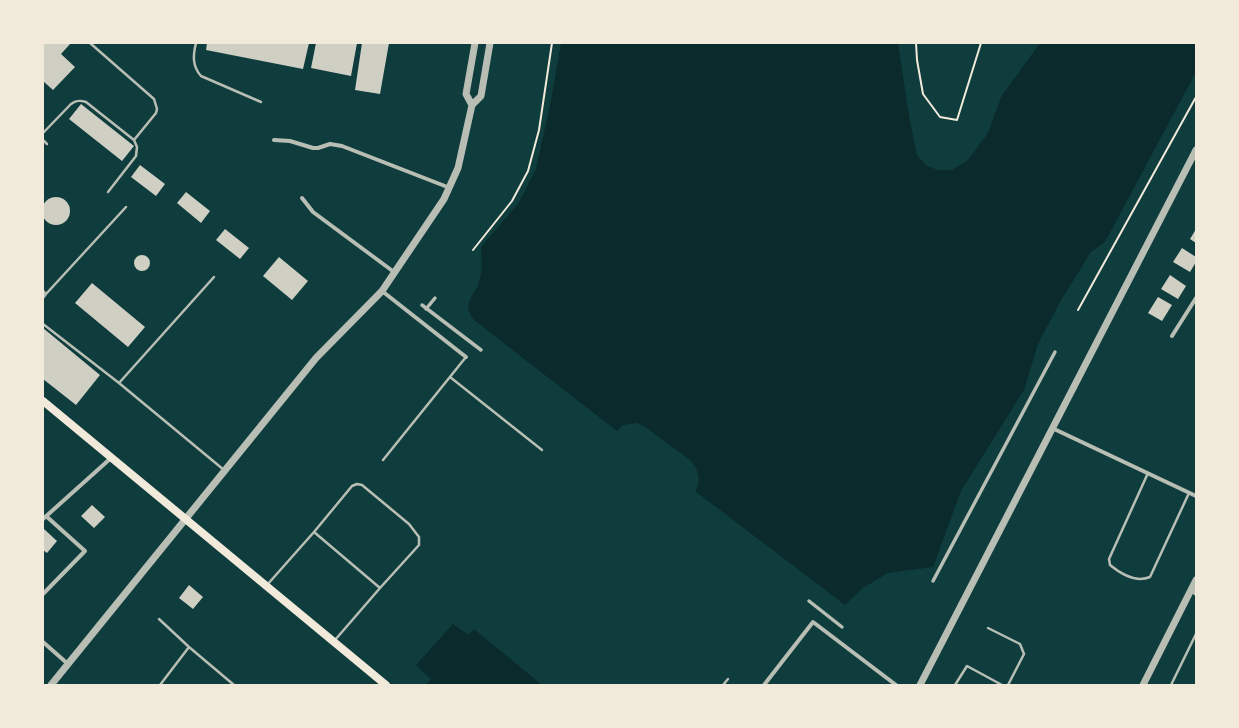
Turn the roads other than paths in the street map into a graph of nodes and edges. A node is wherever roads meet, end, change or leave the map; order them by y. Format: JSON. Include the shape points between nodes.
{"nodes":[{"id":1,"x":90,"y":43,"type":"edge"},
{"id":2,"x":196,"y":43,"type":"edge"},
{"id":3,"x":475,"y":43,"type":"edge"},
{"id":4,"x":490,"y":43,"type":"edge"},
{"id":5,"x":261,"y":102,"type":"dead end"},
{"id":6,"x":472,"y":105,"type":"junction"},
{"id":7,"x":43,"y":134,"type":"edge"},
{"id":8,"x":43,"y":140,"type":"edge"},
{"id":9,"x":134,"y":140,"type":"junction"},
{"id":10,"x":274,"y":140,"type":"dead end"},
{"id":11,"x":47,"y":144,"type":"dead end"},
{"id":12,"x":1196,"y":150,"type":"edge"},
{"id":13,"x":450,"y":188,"type":"junction"},
{"id":14,"x":108,"y":192,"type":"dead end"},
{"id":15,"x":302,"y":198,"type":"dead end"},
{"id":16,"x":126,"y":207,"type":"dead end"},
{"id":17,"x":394,"y":272,"type":"junction"},
{"id":18,"x":214,"y":277,"type":"dead end"},
{"id":19,"x":382,"y":291,"type":"junction"},
{"id":20,"x":43,"y":292,"type":"edge"},
{"id":21,"x":46,"y":294,"type":"junction"},
{"id":22,"x":43,"y":298,"type":"edge"},
{"id":23,"x":435,"y":298,"type":"dead end"},
{"id":24,"x":1196,"y":298,"type":"edge"},
{"id":25,"x":422,"y":305,"type":"dead end"},
{"id":26,"x":426,"y":309,"type":"junction"},
{"id":27,"x":43,"y":324,"type":"edge"},
{"id":28,"x":1172,"y":336,"type":"dead end"},
{"id":29,"x":481,"y":350,"type":"dead end"},
{"id":30,"x":1055,"y":352,"type":"dead end"},
{"id":31,"x":466,"y":357,"type":"joint"},
{"id":32,"x":450,"y":377,"type":"junction"},
{"id":33,"x":119,"y":383,"type":"junction"},
{"id":34,"x":45,"y":406,"type":"edge"},
{"id":35,"x":1052,"y":428,"type":"junction"},
{"id":36,"x":542,"y":450,"type":"dead end"},
{"id":37,"x":112,"y":457,"type":"junction"},
{"id":38,"x":383,"y":460,"type":"dead end"},
{"id":39,"x":224,"y":470,"type":"junction"},
{"id":40,"x":1148,"y":473,"type":"junction"},
{"id":41,"x":1189,"y":493,"type":"junction"},
{"id":42,"x":1196,"y":496,"type":"edge"},
{"id":43,"x":44,"y":518,"type":"edge"},
{"id":44,"x":185,"y":518,"type":"junction"},
{"id":45,"x":314,"y":532,"type":"junction"},
{"id":46,"x":1196,"y":580,"type":"edge"},
{"id":47,"x":933,"y":581,"type":"dead end"},
{"id":48,"x":266,"y":586,"type":"junction"},
{"id":49,"x":380,"y":588,"type":"junction"},
{"id":50,"x":1193,"y":592,"type":"edge"},
{"id":51,"x":43,"y":594,"type":"edge"},
{"id":52,"x":808,"y":601,"type":"dead end"},
{"id":53,"x":159,"y":619,"type":"dead end"},
{"id":54,"x":842,"y":627,"type":"dead end"},
{"id":55,"x":988,"y":628,"type":"dead end"},
{"id":56,"x":1196,"y":634,"type":"edge"},
{"id":57,"x":43,"y":642,"type":"edge"},
{"id":58,"x":334,"y":642,"type":"junction"},
{"id":59,"x":189,"y":647,"type":"junction"},
{"id":60,"x":68,"y":664,"type":"junction"},
{"id":61,"x":728,"y":679,"type":"dead end"},
{"id":62,"x":51,"y":685,"type":"edge"},
{"id":63,"x":160,"y":685,"type":"edge"},
{"id":64,"x":234,"y":685,"type":"edge"},
{"id":65,"x":386,"y":685,"type":"edge"},
{"id":66,"x":723,"y":685,"type":"edge"},
{"id":67,"x":764,"y":685,"type":"edge"},
{"id":68,"x":896,"y":685,"type":"edge"},
{"id":69,"x":920,"y":685,"type":"edge"},
{"id":70,"x":955,"y":685,"type":"edge"},
{"id":71,"x":1002,"y":685,"type":"edge"},
{"id":72,"x":1008,"y":685,"type":"edge"},
{"id":73,"x":1143,"y":685,"type":"edge"},
{"id":74,"x":1171,"y":685,"type":"edge"}],
"edges":[{"from":1,"to":9,"type":"lane","via":[[154,99],[156,113]]},
{"from":2,"to":5,"type":"lane","via":[[193,59],[201,76]]},
{"from":3,"to":6,"type":"street","via":[[466,94]]},
{"from":4,"to":6,"type":"street","via":[[481,96]]},
{"from":6,"to":13,"type":"street","via":[[458,168]]},
{"from":7,"to":9,"type":"lane","via":[[71,104],[81,101],[86,102]]},
{"from":8,"to":11,"type":"lane"},
{"from":9,"to":14,"type":"lane","via":[[137,147],[136,156]]},
{"from":10,"to":13,"type":"street","via":[[290,141],[313,148],[330,144],[342,146]]},
{"from":12,"to":35,"type":"street"},
{"from":13,"to":17,"type":"street"},
{"from":15,"to":17,"type":"street","via":[[313,212]]},
{"from":16,"to":21,"type":"lane"},
{"from":17,"to":19,"type":"street"},
{"from":18,"to":33,"type":"lane"},
{"from":19,"to":31,"type":"street"},
{"from":19,"to":39,"type":"street","via":[[316,358]]},
{"from":20,"to":21,"type":"lane"},
{"from":21,"to":22,"type":"lane"},
{"from":23,"to":26,"type":"street"},
{"from":24,"to":28,"type":"street"},
{"from":25,"to":26,"type":"street"},
{"from":26,"to":29,"type":"street"},
{"from":27,"to":33,"type":"lane"},
{"from":30,"to":47,"type":"street"},
{"from":31,"to":32,"type":"lane"},
{"from":32,"to":36,"type":"lane"},
{"from":32,"to":38,"type":"lane"},
{"from":33,"to":39,"type":"lane"},
{"from":34,"to":37,"type":"main road"},
{"from":35,"to":40,"type":"street"},
{"from":35,"to":69,"type":"street"},
{"from":37,"to":43,"type":"street"},
{"from":37,"to":44,"type":"main road"},
{"from":39,"to":44,"type":"street"},
{"from":40,"to":41,"type":"street"},
{"from":40,"to":41,"type":"lane","via":[[1109,559],[1110,565],[1133,578],[1142,580],[1150,577]]},
{"from":41,"to":42,"type":"street"},
{"from":43,"to":51,"type":"street","via":[[85,551]]},
{"from":44,"to":48,"type":"main road"},
{"from":44,"to":60,"type":"street"},
{"from":45,"to":48,"type":"lane"},
{"from":45,"to":49,"type":"lane"},
{"from":45,"to":49,"type":"lane","via":[[352,486],[357,484],[362,485],[409,524],[419,537],[419,545]]},
{"from":46,"to":50,"type":"street"},
{"from":48,"to":58,"type":"main road"},
{"from":49,"to":58,"type":"lane"},
{"from":50,"to":73,"type":"street"},
{"from":52,"to":54,"type":"street"},
{"from":53,"to":59,"type":"lane"},
{"from":55,"to":72,"type":"lane","via":[[1020,644],[1024,654]]},
{"from":56,"to":74,"type":"lane"},
{"from":57,"to":60,"type":"street"},
{"from":58,"to":65,"type":"main road"},
{"from":59,"to":63,"type":"lane"},
{"from":59,"to":64,"type":"lane"},
{"from":60,"to":62,"type":"street"},
{"from":61,"to":66,"type":"lane"},
{"from":67,"to":68,"type":"street","via":[[813,622]]},
{"from":70,"to":71,"type":"lane","via":[[967,666]]}]}
